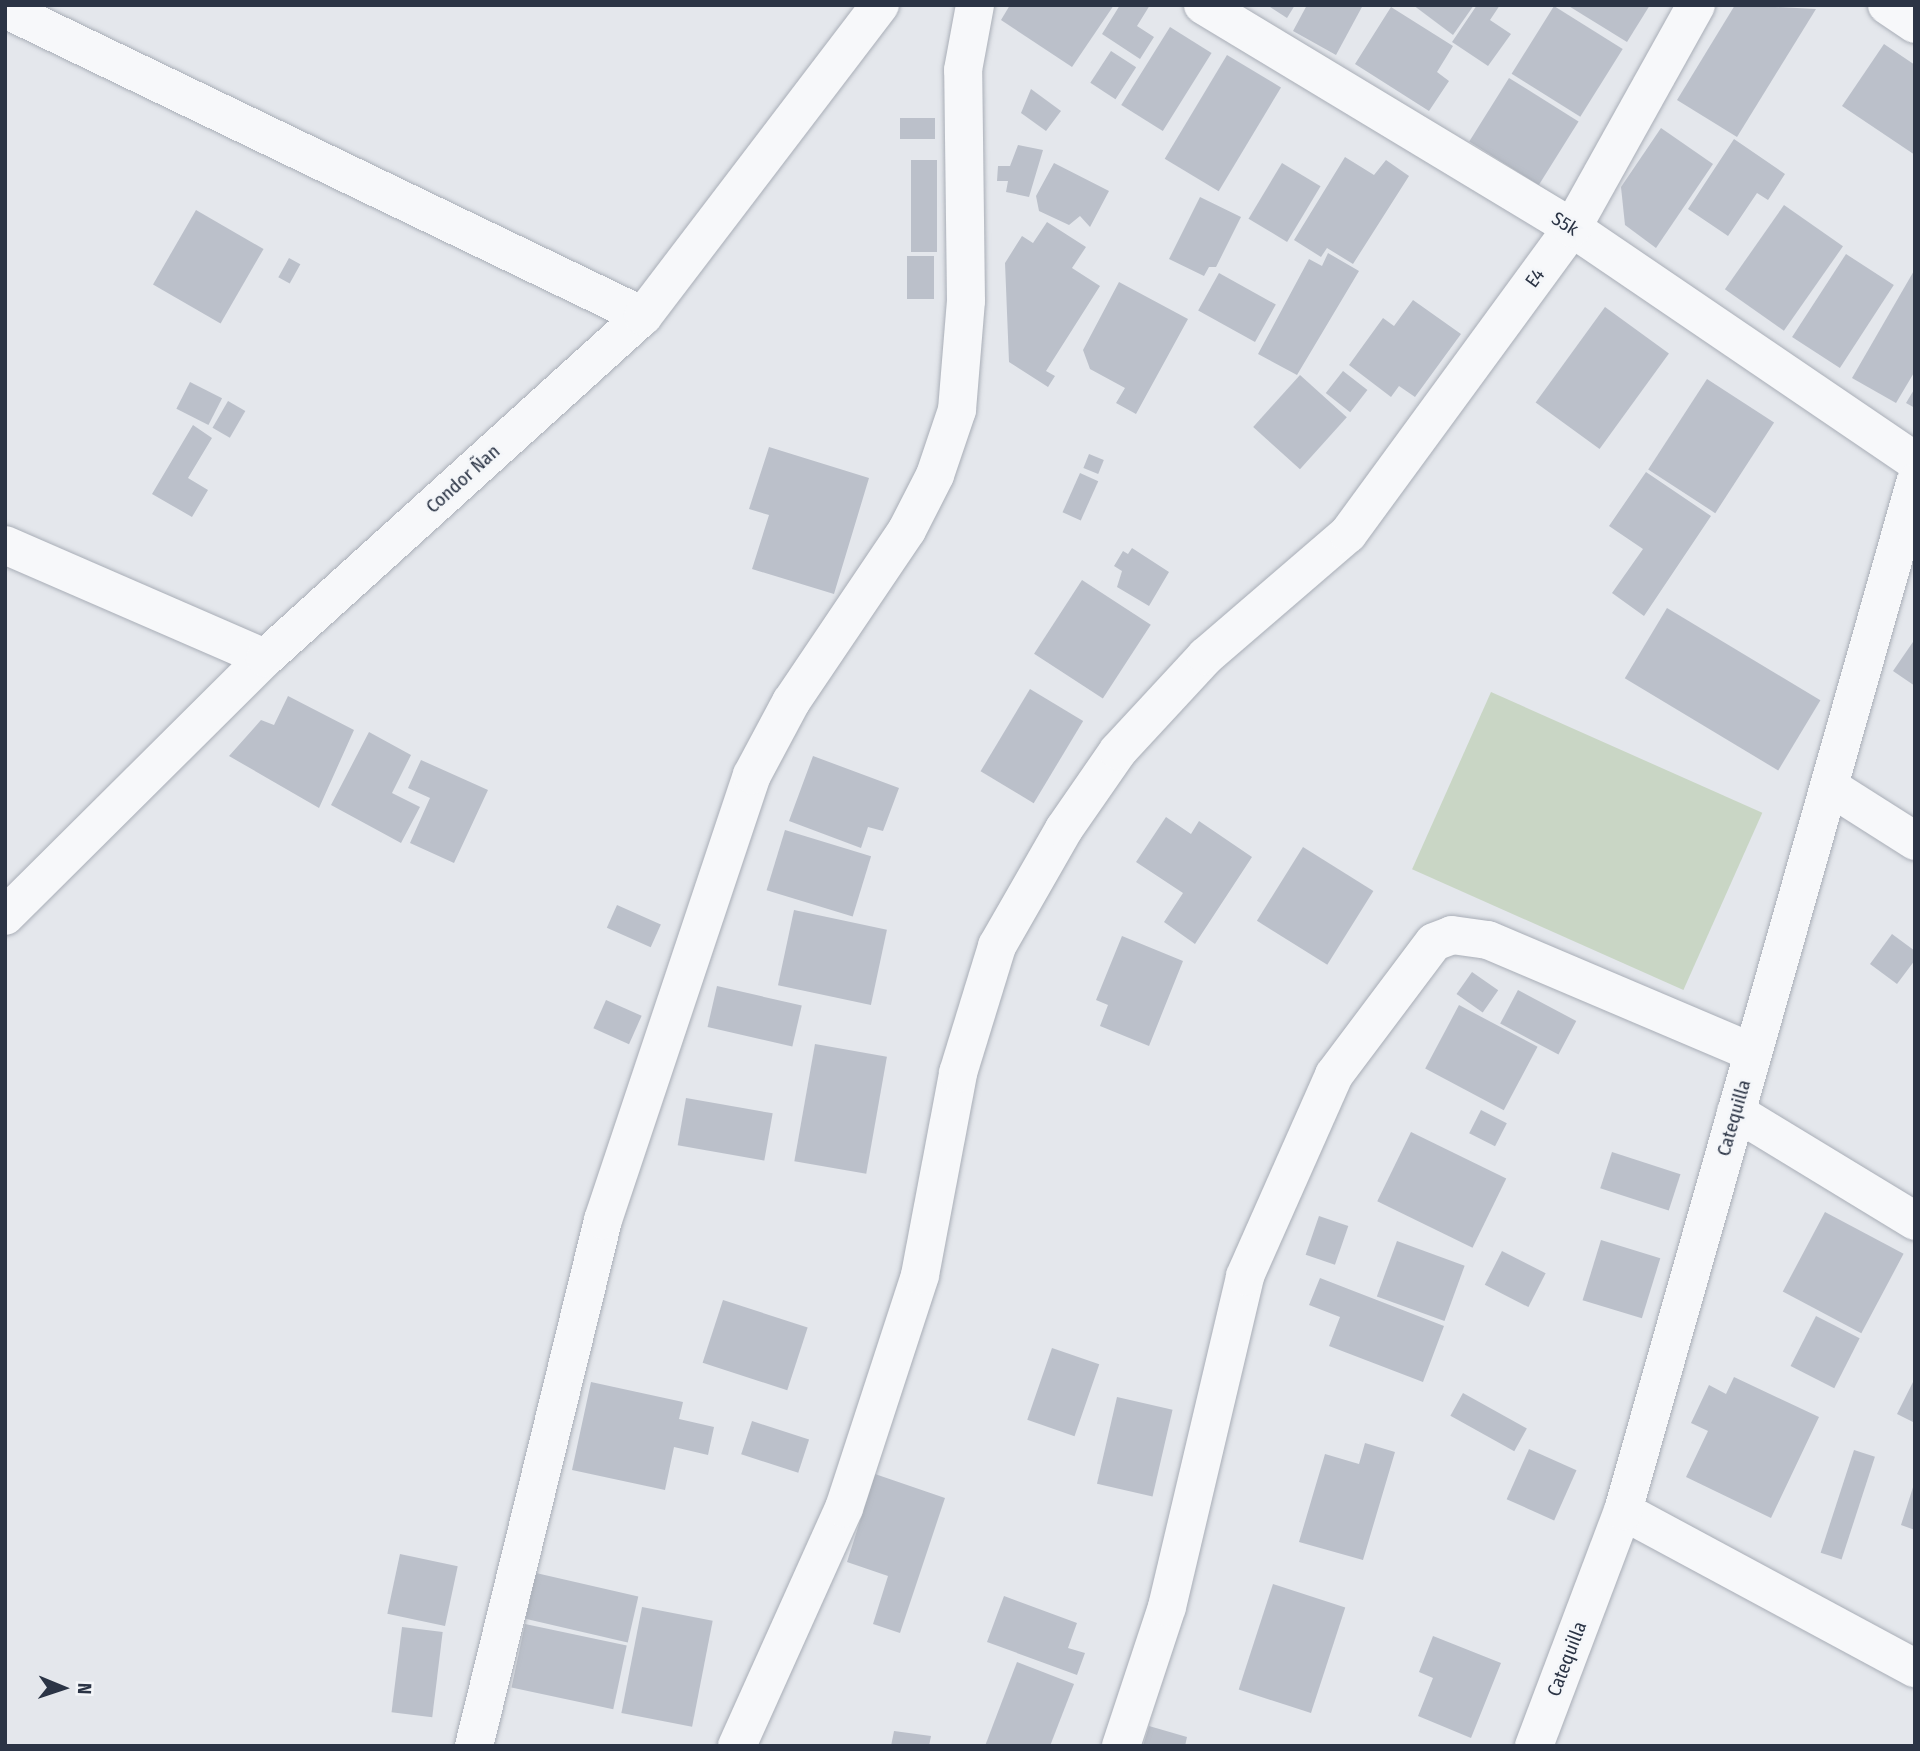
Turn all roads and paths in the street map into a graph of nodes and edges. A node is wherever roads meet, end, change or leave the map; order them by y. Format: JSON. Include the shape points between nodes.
{"nodes":[{"id":1,"x":880,"y":5,"type":"edge"},
{"id":2,"x":975,"y":5,"type":"edge"},
{"id":3,"x":1203,"y":5,"type":"edge"},
{"id":4,"x":1696,"y":5,"type":"edge"},
{"id":5,"x":1887,"y":5,"type":"edge"},
{"id":6,"x":5,"y":9,"type":"edge"},
{"id":7,"x":1915,"y":24,"type":"edge"},
{"id":8,"x":1572,"y":228,"type":"junction"},
{"id":9,"x":643,"y":316,"type":"junction"},
{"id":10,"x":1915,"y":461,"type":"edge"},
{"id":11,"x":1915,"y":483,"type":"edge"},
{"id":12,"x":5,"y":545,"type":"edge"},
{"id":13,"x":265,"y":658,"type":"junction"},
{"id":14,"x":1830,"y":787,"type":"junction"},
{"id":15,"x":1915,"y":841,"type":"edge"},
{"id":16,"x":5,"y":916,"type":"edge"},
{"id":17,"x":1752,"y":1052,"type":"junction"},
{"id":18,"x":1736,"y":1112,"type":"junction"},
{"id":19,"x":1915,"y":1221,"type":"edge"},
{"id":20,"x":1623,"y":1511,"type":"junction"},
{"id":21,"x":1915,"y":1668,"type":"edge"},
{"id":22,"x":474,"y":1746,"type":"edge"},
{"id":23,"x":737,"y":1746,"type":"edge"},
{"id":24,"x":1121,"y":1746,"type":"edge"},
{"id":25,"x":1534,"y":1746,"type":"edge"}],
"edges":[{"from":1,"to":9,"type":"street","name":"Condor Ñan"},
{"from":2,"to":22,"type":"street","via":[[963,69],[966,301],[957,410],[935,475],[907,530],[791,702],[752,775],[603,1220]]},
{"from":3,"to":8,"type":"street","name":"S5k"},
{"from":4,"to":8,"type":"street","name":"E4"},
{"from":5,"to":7,"type":"street"},
{"from":6,"to":9,"type":"street"},
{"from":8,"to":10,"type":"street","name":"S5k"},
{"from":8,"to":23,"type":"street","name":"E4","via":[[1348,534],[1206,656],[1118,751],[1064,829],[997,946],[958,1073],[920,1275],[849,1495]]},
{"from":9,"to":13,"type":"street","name":"Condor Ñan"},
{"from":11,"to":14,"type":"street","name":"Catequilla"},
{"from":12,"to":13,"type":"street"},
{"from":13,"to":16,"type":"street","name":"Condor Ñan"},
{"from":14,"to":15,"type":"street"},
{"from":14,"to":17,"type":"street","name":"Catequilla"},
{"from":17,"to":18,"type":"street","name":"Catequilla"},
{"from":17,"to":24,"type":"street","via":[[1488,940],[1452,935],[1434,942],[1334,1075],[1245,1276],[1167,1607]]},
{"from":18,"to":19,"type":"street"},
{"from":18,"to":20,"type":"street","name":"Catequilla"},
{"from":20,"to":21,"type":"street"},
{"from":20,"to":25,"type":"street","name":"Catequilla"}]}
